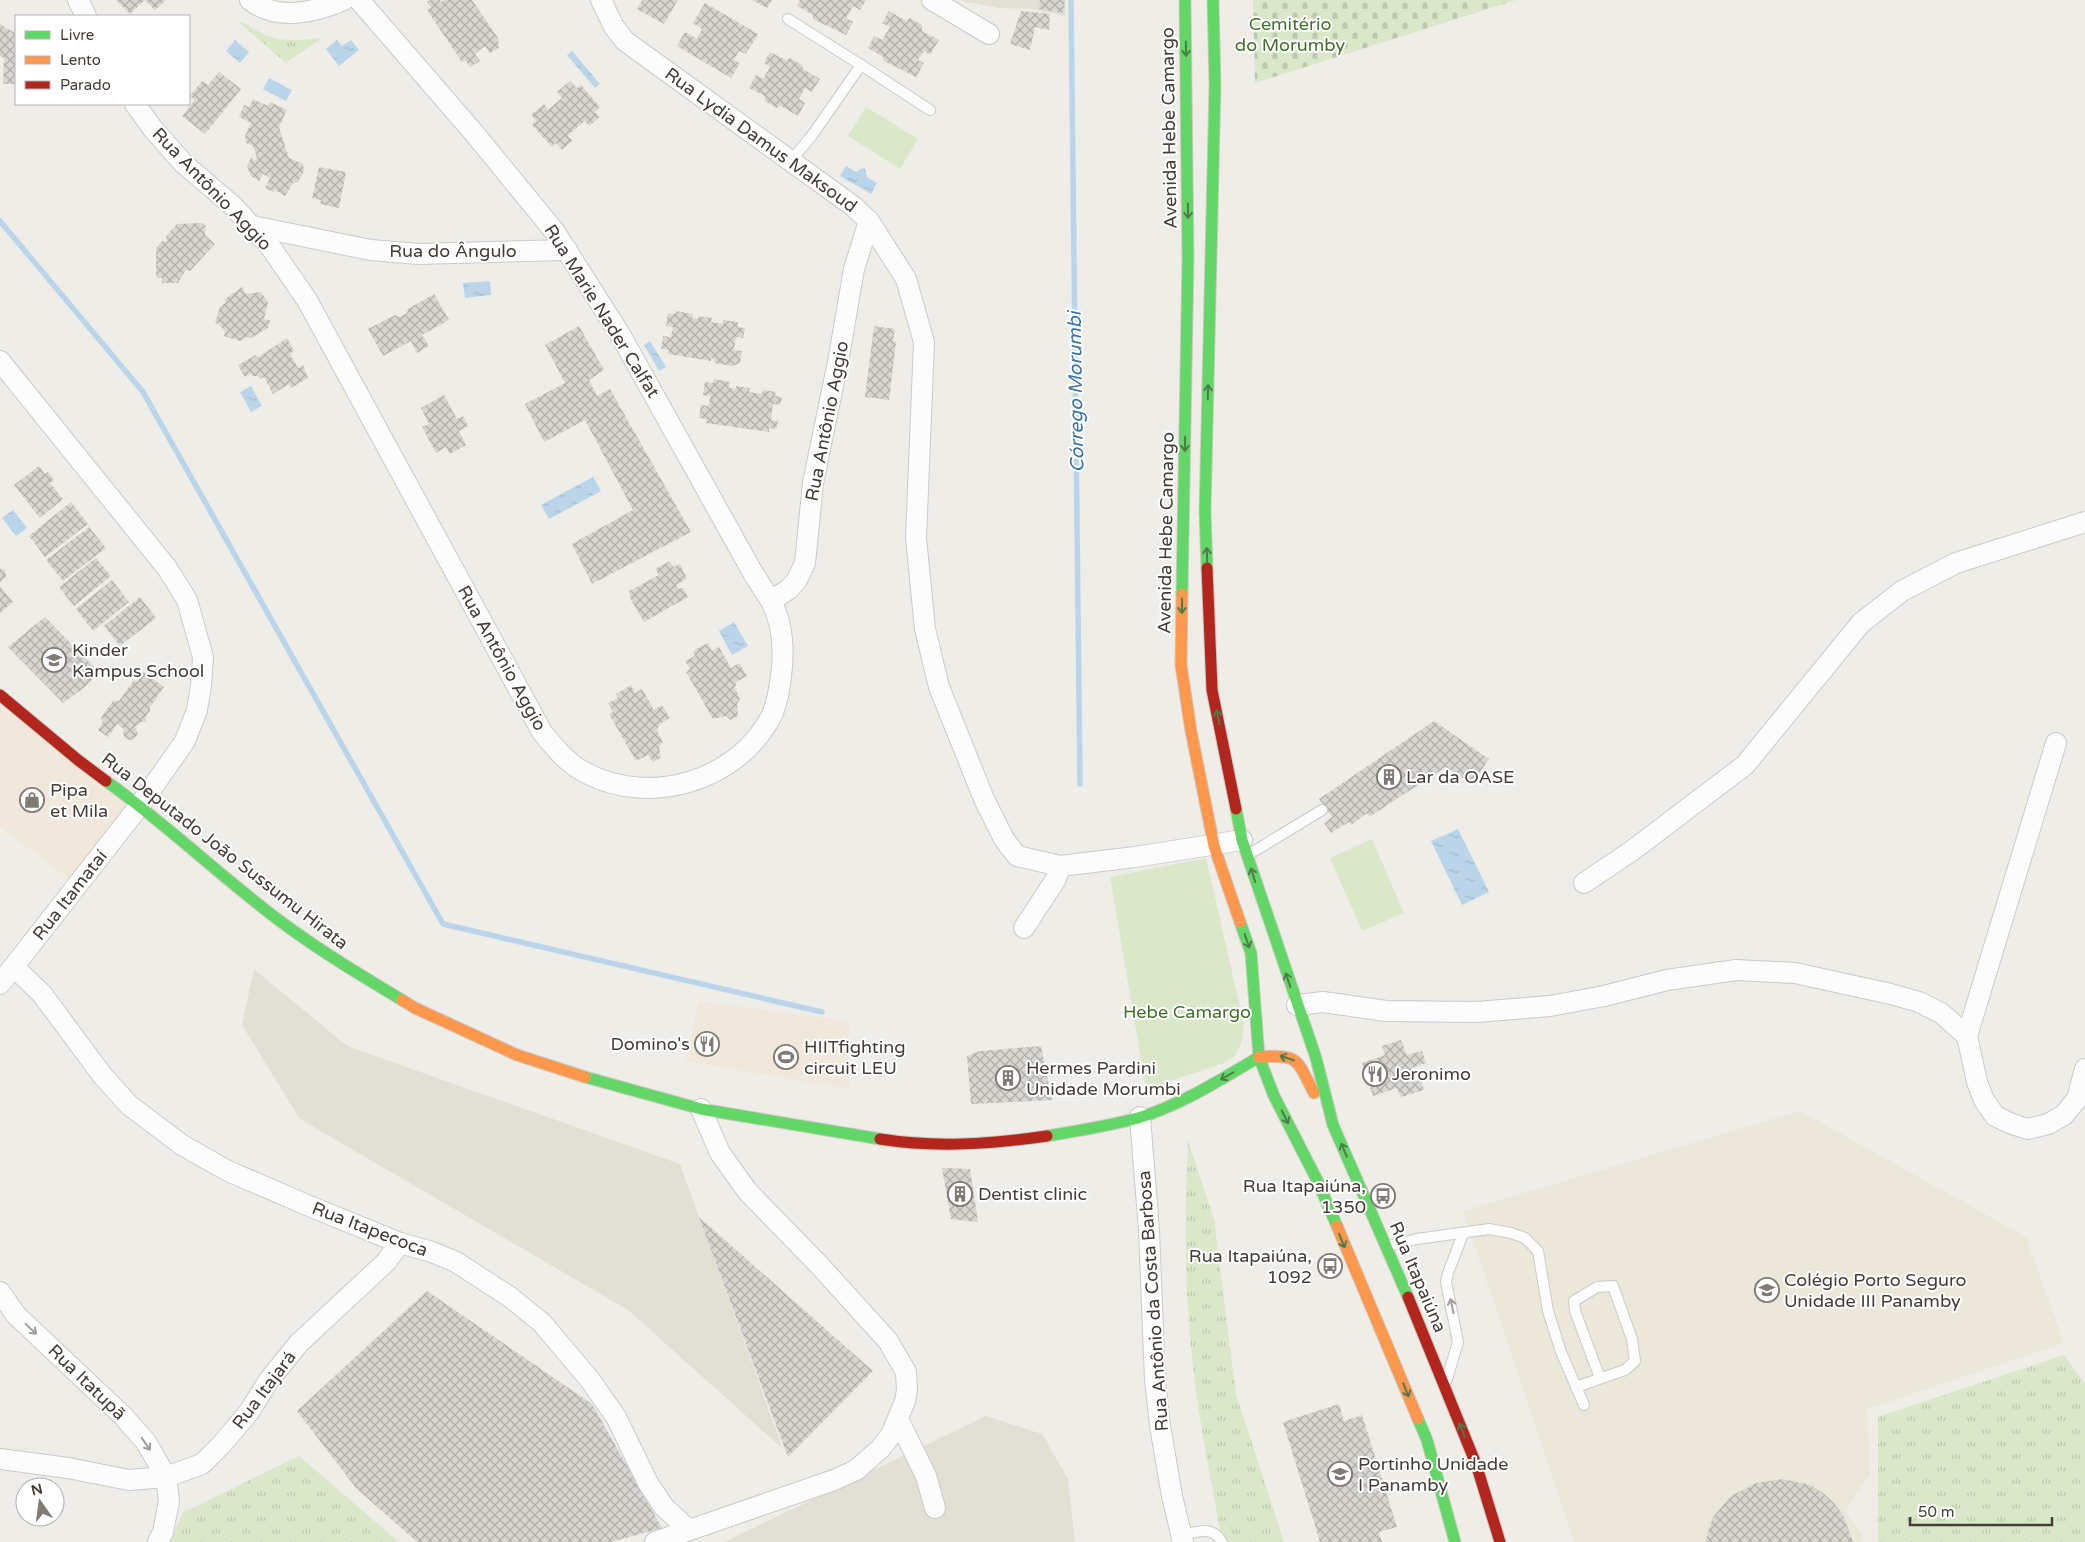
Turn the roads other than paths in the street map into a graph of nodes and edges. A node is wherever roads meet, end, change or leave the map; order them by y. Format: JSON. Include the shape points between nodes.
{"nodes":[{"id":1,"x":78,"y":0,"type":"edge"},
{"id":2,"x":250,"y":0,"type":"edge"},
{"id":3,"x":344,"y":0,"type":"edge"},
{"id":4,"x":359,"y":0,"type":"edge"},
{"id":5,"x":601,"y":0,"type":"edge"},
{"id":6,"x":932,"y":0,"type":"edge"},
{"id":7,"x":1185,"y":0,"type":"edge"},
{"id":8,"x":1213,"y":0,"type":"edge"},
{"id":9,"x":86,"y":15,"type":"edge"},
{"id":10,"x":788,"y":19,"type":"dead end"},
{"id":11,"x":989,"y":34,"type":"dead end"},
{"id":12,"x":861,"y":64,"type":"junction"},
{"id":13,"x":136,"y":105,"type":"edge"},
{"id":14,"x":930,"y":110,"type":"dead end"},
{"id":15,"x":791,"y":161,"type":"junction"},
{"id":16,"x":869,"y":221,"type":"junction"},
{"id":17,"x":252,"y":226,"type":"junction"},
{"id":18,"x":567,"y":250,"type":"junction"},
{"id":19,"x":0,"y":361,"type":"edge"},
{"id":20,"x":2085,"y":522,"type":"edge"},
{"id":21,"x":771,"y":601,"type":"junction"},
{"id":22,"x":0,"y":695,"type":"edge"},
{"id":23,"x":2056,"y":743,"type":"dead end"},
{"id":24,"x":140,"y":805,"type":"junction"},
{"id":25,"x":1322,"y":810,"type":"dead end"},
{"id":26,"x":1214,"y":846,"type":"junction"},
{"id":27,"x":1245,"y":848,"type":"junction"},
{"id":28,"x":1060,"y":866,"type":"junction"},
{"id":29,"x":1584,"y":883,"type":"dead end"},
{"id":30,"x":1024,"y":928,"type":"dead end"},
{"id":31,"x":14,"y":967,"type":"junction"},
{"id":32,"x":0,"y":984,"type":"edge"},
{"id":33,"x":1297,"y":1005,"type":"junction"},
{"id":34,"x":1968,"y":1036,"type":"junction"},
{"id":35,"x":1259,"y":1057,"type":"junction"},
{"id":36,"x":2085,"y":1069,"type":"edge"},
{"id":37,"x":1258,"y":1087,"type":"dead end"},
{"id":38,"x":1232,"y":1088,"type":"dead end"},
{"id":39,"x":1194,"y":1095,"type":"junction"},
{"id":40,"x":1274,"y":1096,"type":"junction"},
{"id":41,"x":702,"y":1109,"type":"junction"},
{"id":42,"x":1140,"y":1118,"type":"junction"},
{"id":43,"x":1333,"y":1125,"type":"junction"},
{"id":44,"x":1463,"y":1234,"type":"junction"},
{"id":45,"x":400,"y":1242,"type":"junction"},
{"id":46,"x":1386,"y":1247,"type":"junction"},
{"id":47,"x":0,"y":1292,"type":"edge"},
{"id":48,"x":1404,"y":1320,"type":"dead end"},
{"id":49,"x":1424,"y":1337,"type":"junction"},
{"id":50,"x":1600,"y":1378,"type":"junction"},
{"id":51,"x":1445,"y":1387,"type":"junction"},
{"id":52,"x":1576,"y":1388,"type":"junction"},
{"id":53,"x":1584,"y":1405,"type":"dead end"},
{"id":54,"x":898,"y":1419,"type":"junction"},
{"id":55,"x":0,"y":1458,"type":"edge"},
{"id":56,"x":166,"y":1477,"type":"junction"},
{"id":57,"x":935,"y":1508,"type":"dead end"},
{"id":58,"x":689,"y":1530,"type":"junction"},
{"id":59,"x":1183,"y":1538,"type":"edge"},
{"id":60,"x":158,"y":1542,"type":"edge"},
{"id":61,"x":655,"y":1542,"type":"edge"},
{"id":62,"x":1222,"y":1542,"type":"edge"},
{"id":63,"x":1454,"y":1542,"type":"edge"},
{"id":64,"x":1500,"y":1542,"type":"edge"}],
"edges":[{"from":1,"to":9,"type":"street"},
{"from":2,"to":3,"type":"street","via":[[276,12],[292,14]]},
{"from":4,"to":18,"type":"street","name":"Rua Marie Nader Calfat","via":[[480,140]]},
{"from":5,"to":15,"type":"street","name":"Rua Lydia Damus Maksoud","via":[[625,41]]},
{"from":6,"to":11,"type":"street"},
{"from":7,"to":26,"type":"main road","name":"Avenida Hebe Camargo","one_way":true,"via":[[1188,258],[1181,665]]},
{"from":27,"to":8,"type":"main road","one_way":true,"via":[[1212,690],[1205,512],[1215,85]]},
{"from":10,"to":12,"type":"lane"},
{"from":12,"to":14,"type":"lane"},
{"from":12,"to":15,"type":"lane"},
{"from":13,"to":17,"type":"street","name":"Rua Antônio Aggio","via":[[184,164]]},
{"from":15,"to":16,"type":"street","name":"Rua Lydia Damus Maksoud"},
{"from":16,"to":21,"type":"street","name":"Rua Antônio Aggio","via":[[854,269],[813,483],[805,562],[797,580]]},
{"from":16,"to":28,"type":"street","name":"Rua Lydia Damus Maksoud","via":[[906,279],[924,342],[916,538],[925,629],[940,687],[984,799],[1004,838],[1017,856]]},
{"from":17,"to":18,"type":"street","name":"Rua do Ângulo","via":[[371,250],[418,254]]},
{"from":17,"to":21,"type":"street","name":"Rua Antônio Aggio","via":[[269,244],[306,300],[542,732],[584,773],[615,786],[662,788],[712,773],[745,751],[772,714],[780,693],[784,644]]},
{"from":18,"to":21,"type":"street","name":"Rua Marie Nader Calfat","via":[[621,336]]},
{"from":19,"to":24,"type":"street","via":[[167,568],[187,600],[202,657],[202,686],[197,710],[185,741]]},
{"from":20,"to":29,"type":"street","via":[[1956,563],[1902,591],[1861,623],[1745,765],[1648,840]]},
{"from":22,"to":24,"type":"main road","name":"Rua Deputado João Sussumu Hirata","via":[[78,760]]},
{"from":23,"to":34,"type":"street"},
{"from":24,"to":31,"type":"street","name":"Rua Itamataí"},
{"from":24,"to":41,"type":"main road","name":"Rua Deputado João Sussumu Hirata","via":[[284,924],[415,1008],[517,1055],[566,1072]]},
{"from":25,"to":27,"type":"lane"},
{"from":26,"to":27,"type":"street","name":"Rua Lydia Damus Maksoud"},
{"from":26,"to":28,"type":"street","name":"Rua Lydia Damus Maksoud"},
{"from":26,"to":35,"type":"main road","name":"Avenida Hebe Camargo","one_way":true,"via":[[1251,953]]},
{"from":33,"to":27,"type":"main road","one_way":true},
{"from":28,"to":30,"type":"street","via":[[1056,879]]},
{"from":31,"to":32,"type":"street","name":"Rua Itamataí"},
{"from":31,"to":45,"type":"street","name":"Rua Itapecoca","via":[[42,994],[102,1075],[129,1105],[182,1146],[228,1171]]},
{"from":33,"to":34,"type":"street","via":[[1323,1002],[1386,1011],[1476,1012],[1550,1006],[1667,980],[1736,970],[1795,973],[1920,1002],[1941,1013]]},
{"from":33,"to":43,"type":"main road","name":"Rua Itapaiúna","via":[[1316,1058]]},
{"from":34,"to":36,"type":"street","via":[[1984,1100],[1995,1116],[2012,1124],[2028,1128],[2048,1124],[2064,1115],[2077,1099]]},
{"from":35,"to":39,"type":"main road","name":"Rua Deputado João Sussumu Hirata","one_way":true},
{"from":35,"to":40,"type":"main road"},
{"from":43,"to":35,"type":"main road","one_way":true,"via":[[1298,1062],[1284,1055]]},
{"from":37,"to":40,"type":"main road","via":[[1265,1088]]},
{"from":38,"to":39,"type":"main road","name":"Rua Deputado João Sussumu Hirata"},
{"from":39,"to":42,"type":"main road","name":"Rua Deputado João Sussumu Hirata"},
{"from":40,"to":63,"type":"main road","one_way":true,"via":[[1383,1319],[1427,1440]]},
{"from":41,"to":42,"type":"main road","name":"Rua Deputado João Sussumu Hirata","via":[[776,1124],[904,1143],[960,1145],[1027,1139]]},
{"from":41,"to":54,"type":"street","via":[[720,1153],[748,1192],[851,1300],[888,1341],[901,1361],[906,1372],[907,1390]]},
{"from":42,"to":59,"type":"street","name":"Rua Antônio da Costa Barbosa","via":[[1150,1230],[1155,1380],[1172,1496]]},
{"from":46,"to":43,"type":"main road","name":"Rua Itapaiúna","one_way":true},
{"from":44,"to":46,"type":"lane","via":[[1417,1239]]},
{"from":51,"to":44,"type":"lane","one_way":true,"via":[[1458,1342],[1446,1282]]},
{"from":44,"to":52,"type":"lane","via":[[1489,1229],[1511,1233],[1525,1238],[1538,1251],[1548,1312]]},
{"from":45,"to":56,"type":"street","name":"Rua Itajará","via":[[386,1262],[299,1343],[222,1444],[202,1464]]},
{"from":45,"to":58,"type":"street","name":"Rua Itapecoca","via":[[456,1262],[510,1297],[542,1323],[585,1373],[616,1417],[648,1483],[664,1507]]},
{"from":46,"to":49,"type":"main road","name":"Rua Itapaiúna"},
{"from":47,"to":56,"type":"street","name":"Rua Itatupã","one_way":true,"via":[[16,1315],[123,1416],[146,1442]]},
{"from":48,"to":49,"type":"main road"},
{"from":49,"to":51,"type":"main road","name":"Rua Itapaiúna"},
{"from":50,"to":50,"type":"lane","via":[[1625,1370],[1635,1361],[1632,1338],[1614,1286],[1597,1287],[1574,1302],[1574,1311]]},
{"from":50,"to":52,"type":"lane"},
{"from":64,"to":51,"type":"main road","name":"Rua Itapaiúna","one_way":true,"via":[[1476,1464]]},
{"from":52,"to":53,"type":"lane"},
{"from":54,"to":57,"type":"street","via":[[926,1476]]},
{"from":54,"to":58,"type":"street","via":[[880,1449],[846,1476]]},
{"from":55,"to":56,"type":"street","name":"Rua Itajará","via":[[129,1480]]},
{"from":56,"to":60,"type":"street","via":[[169,1502]]},
{"from":58,"to":61,"type":"street"},
{"from":59,"to":62,"type":"lane","via":[[1203,1530],[1212,1532]]}]}
